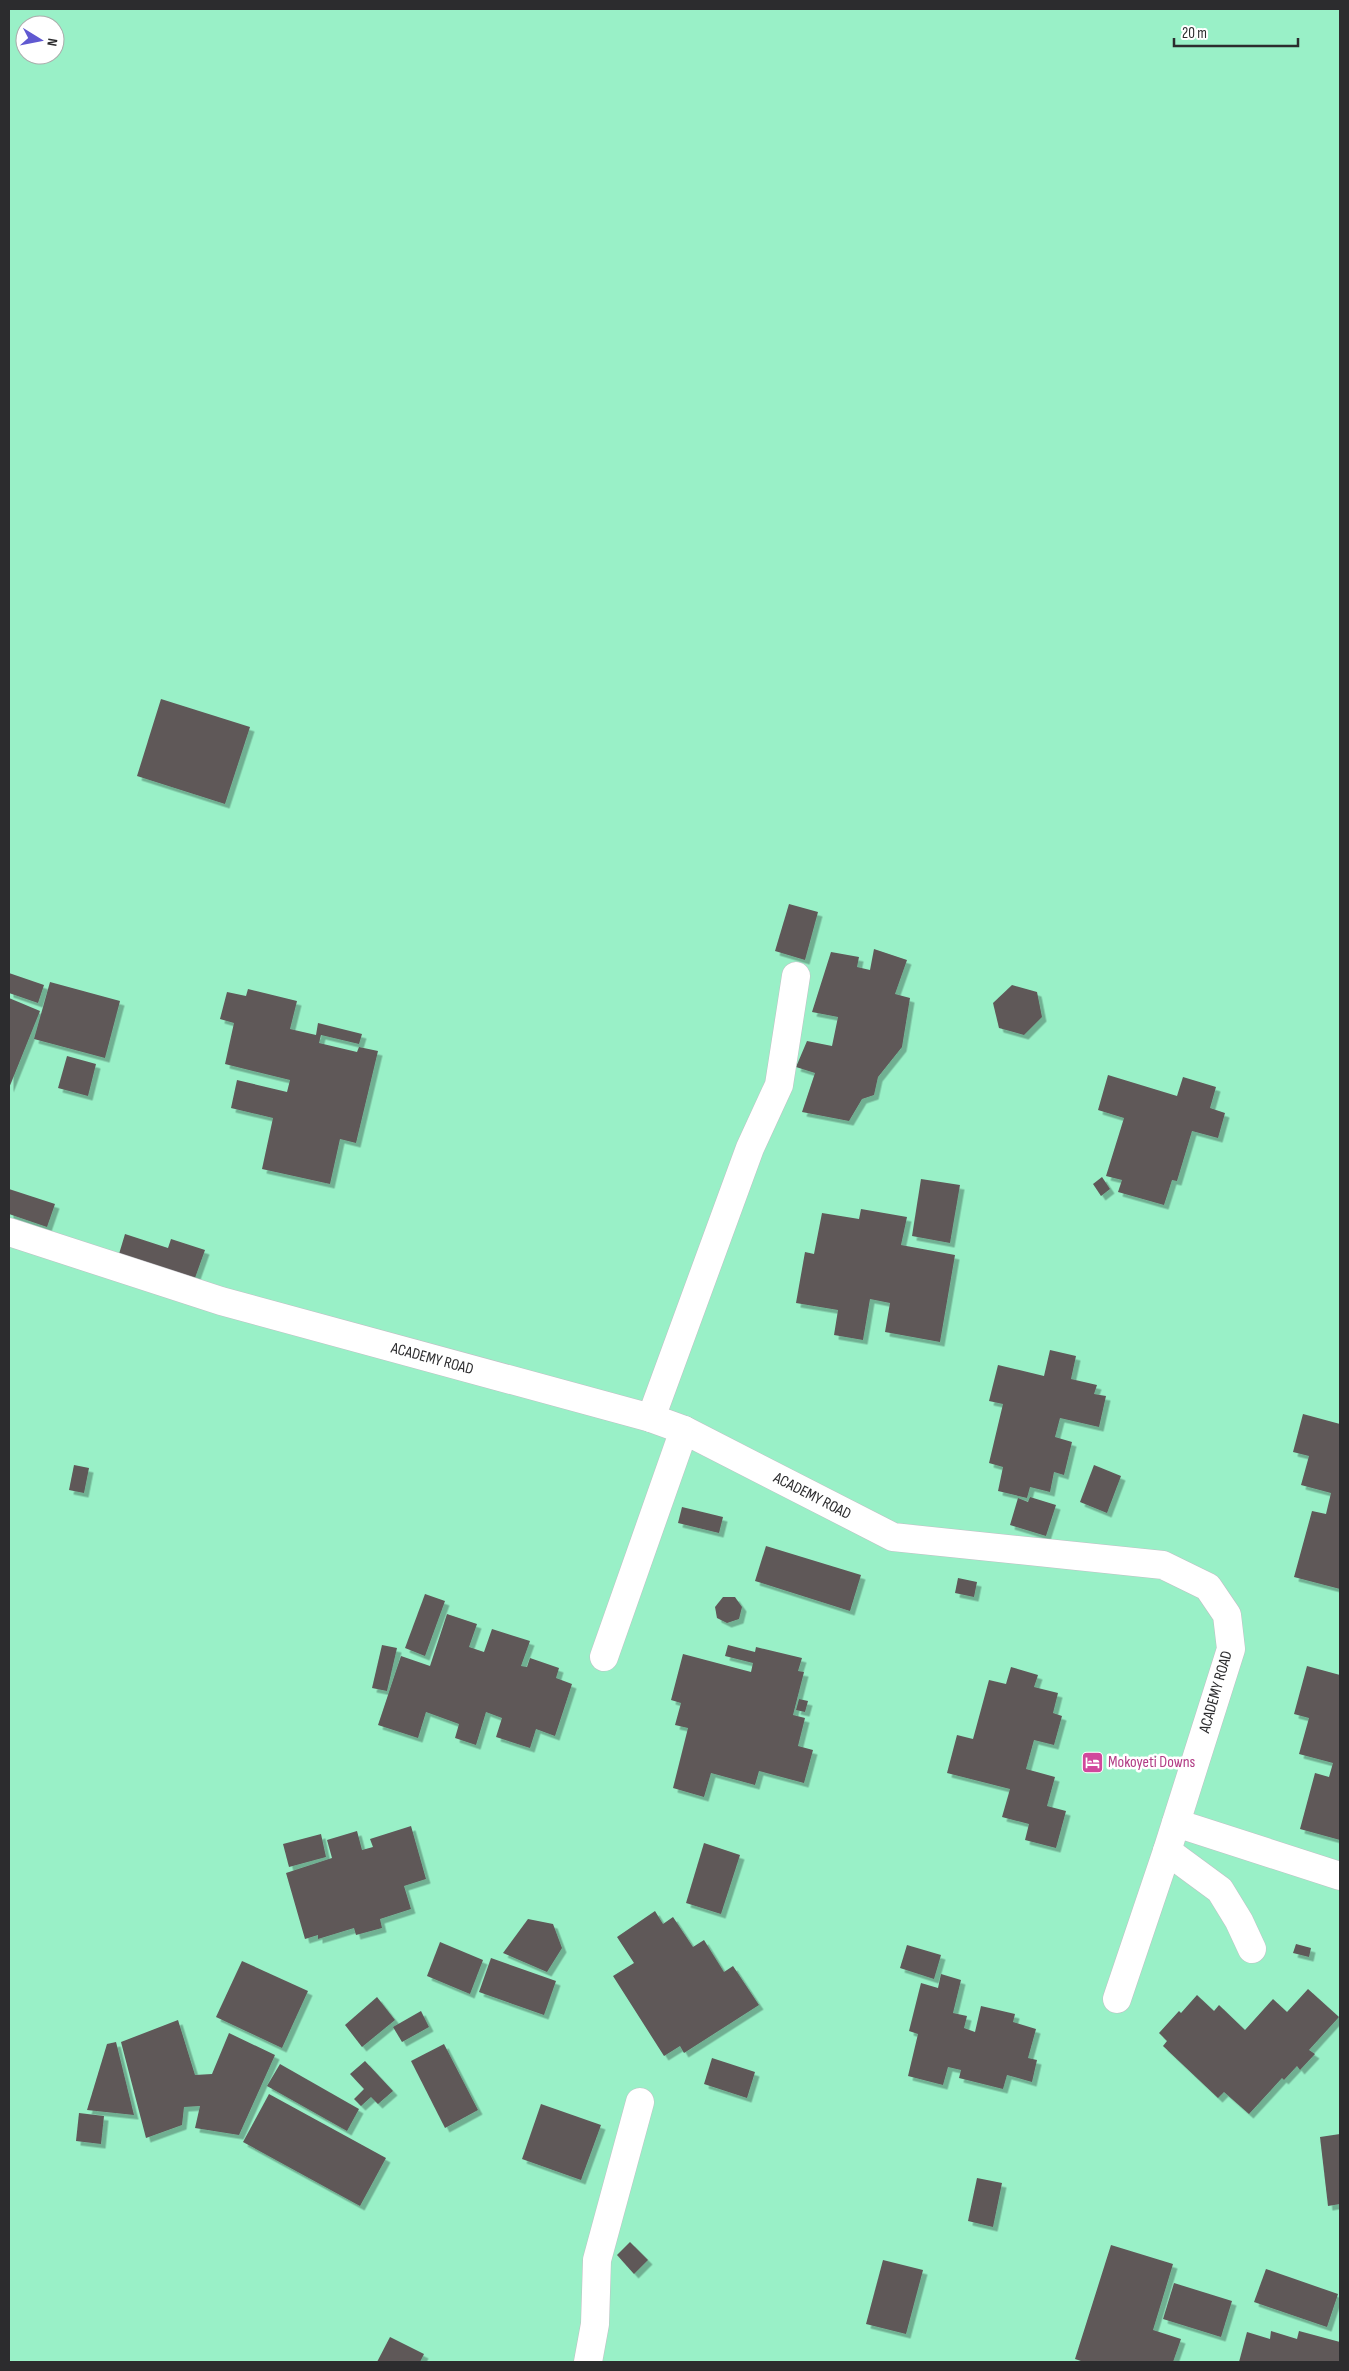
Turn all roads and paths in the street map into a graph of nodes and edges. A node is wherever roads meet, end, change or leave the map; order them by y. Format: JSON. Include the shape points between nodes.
{"nodes":[{"id":1,"x":796,"y":976,"type":"dead end"},
{"id":2,"x":9,"y":1232,"type":"edge"},
{"id":3,"x":652,"y":1418,"type":"junction"},
{"id":4,"x":684,"y":1430,"type":"junction"},
{"id":5,"x":604,"y":1657,"type":"dead end"},
{"id":6,"x":1176,"y":1824,"type":"junction"},
{"id":7,"x":1167,"y":1851,"type":"junction"},
{"id":8,"x":1340,"y":1876,"type":"edge"},
{"id":9,"x":1252,"y":1949,"type":"dead end"},
{"id":10,"x":1117,"y":1999,"type":"dead end"},
{"id":11,"x":640,"y":2102,"type":"dead end"},
{"id":12,"x":588,"y":2362,"type":"edge"}],
"edges":[{"from":1,"to":3,"type":"street","via":[[780,1085],[750,1148]]},
{"from":2,"to":3,"type":"street","name":"ACADEMY ROAD","via":[[220,1301]]},
{"from":3,"to":4,"type":"street","name":"ACADEMY ROAD"},
{"from":4,"to":5,"type":"street"},
{"from":4,"to":6,"type":"street","name":"ACADEMY ROAD","via":[[893,1537],[1163,1565],[1208,1587],[1227,1615],[1230,1649]]},
{"from":6,"to":7,"type":"street","name":"ACADEMY ROAD"},
{"from":6,"to":8,"type":"street"},
{"from":7,"to":9,"type":"street","via":[[1220,1890]]},
{"from":7,"to":10,"type":"street","name":"ACADEMY ROAD"},
{"from":11,"to":12,"type":"street","via":[[596,2260],[595,2324]]}]}
